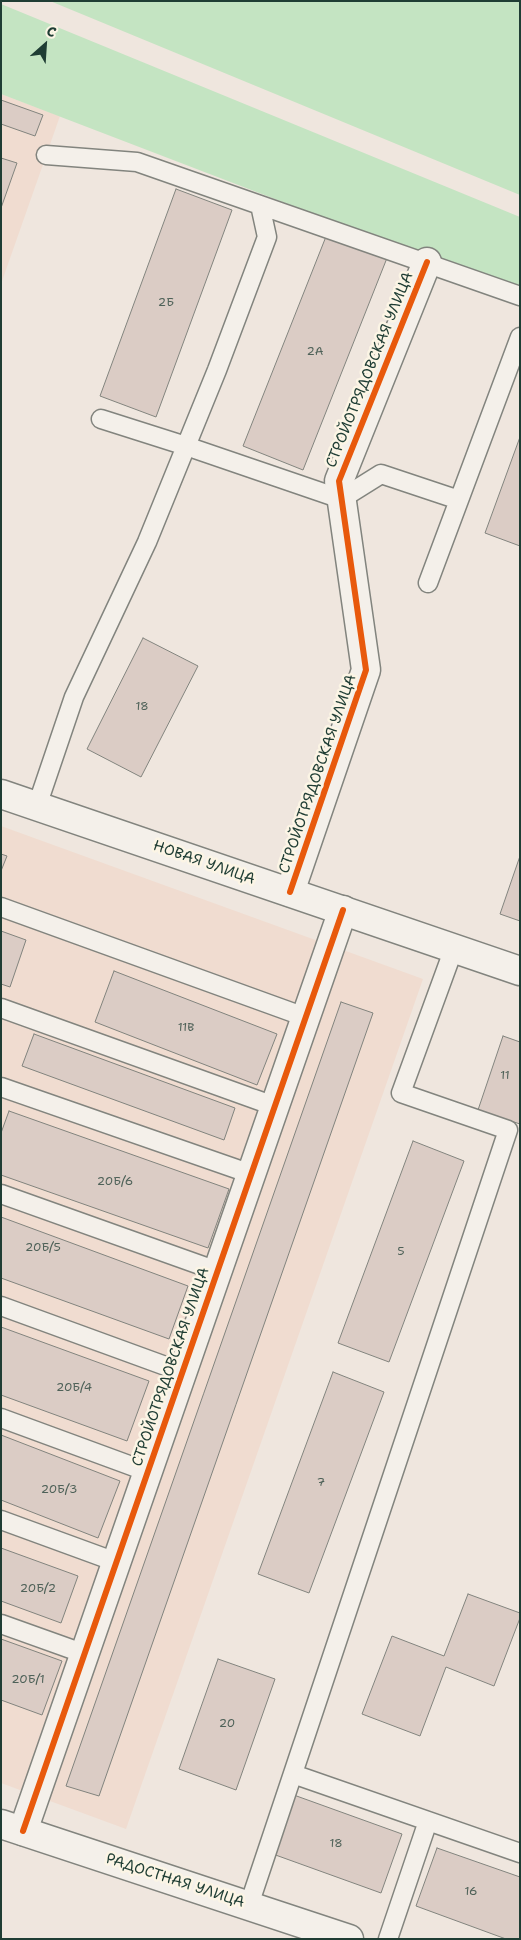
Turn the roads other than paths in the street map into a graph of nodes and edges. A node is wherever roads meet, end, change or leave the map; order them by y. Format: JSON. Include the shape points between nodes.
{"nodes":[{"id":1,"x":46,"y":155,"type":"dead end"},
{"id":2,"x":260,"y":205,"type":"junction"},
{"id":3,"x":427,"y":262,"type":"junction"},
{"id":4,"x":520,"y":296,"type":"edge"},
{"id":5,"x":520,"y":338,"type":"edge"},
{"id":6,"x":101,"y":419,"type":"dead end"},
{"id":7,"x":186,"y":446,"type":"junction"},
{"id":8,"x":341,"y":499,"type":"junction"},
{"id":9,"x":459,"y":500,"type":"junction"},
{"id":10,"x":428,"y":583,"type":"dead end"},
{"id":11,"x":1,"y":794,"type":"edge"},
{"id":12,"x":36,"y":806,"type":"junction"},
{"id":13,"x":290,"y":892,"type":"junction"},
{"id":14,"x":1,"y":907,"type":"edge"},
{"id":15,"x":342,"y":910,"type":"junction"},
{"id":16,"x":454,"y":948,"type":"junction"},
{"id":17,"x":520,"y":971,"type":"edge"},
{"id":18,"x":1,"y":1008,"type":"edge"},
{"id":19,"x":305,"y":1017,"type":"junction"},
{"id":20,"x":1,"y":1087,"type":"edge"},
{"id":21,"x":274,"y":1106,"type":"junction"},
{"id":22,"x":514,"y":1132,"type":"edge"},
{"id":23,"x":251,"y":1174,"type":"junction"},
{"id":24,"x":1,"y":1194,"type":"edge"},
{"id":25,"x":217,"y":1271,"type":"junction"},
{"id":26,"x":1,"y":1306,"type":"edge"},
{"id":27,"x":182,"y":1372,"type":"junction"},
{"id":28,"x":1,"y":1418,"type":"edge"},
{"id":29,"x":148,"y":1472,"type":"junction"},
{"id":30,"x":1,"y":1520,"type":"edge"},
{"id":31,"x":116,"y":1562,"type":"junction"},
{"id":32,"x":1,"y":1624,"type":"edge"},
{"id":33,"x":85,"y":1654,"type":"junction"},
{"id":34,"x":293,"y":1774,"type":"junction"},
{"id":35,"x":428,"y":1821,"type":"junction"},
{"id":36,"x":12,"y":1828,"type":"edge"},
{"id":37,"x":520,"y":1853,"type":"edge"},
{"id":38,"x":249,"y":1905,"type":"junction"},
{"id":39,"x":349,"y":1939,"type":"edge"},
{"id":40,"x":388,"y":1939,"type":"edge"}],
"edges":[{"from":1,"to":2,"type":"lane","via":[[137,162]]},
{"from":2,"to":3,"type":"lane"},
{"from":2,"to":7,"type":"lane","via":[[267,237]]},
{"from":3,"to":4,"type":"lane"},
{"from":3,"to":8,"type":"street","name":"СТРОЙОТРЯДОВСКАЯ УЛИЦА","via":[[339,481]]},
{"from":5,"to":9,"type":"lane"},
{"from":6,"to":7,"type":"lane"},
{"from":7,"to":8,"type":"lane"},
{"from":7,"to":12,"type":"lane","via":[[147,542],[74,697]]},
{"from":8,"to":9,"type":"lane","via":[[381,474]]},
{"from":8,"to":13,"type":"street","name":"СТРОЙОТРЯДОВСКАЯ УЛИЦА","via":[[366,670]]},
{"from":9,"to":10,"type":"lane"},
{"from":11,"to":12,"type":"street","name":"НОВАЯ УЛИЦА"},
{"from":12,"to":13,"type":"street","name":"НОВАЯ УЛИЦА"},
{"from":13,"to":15,"type":"street","name":"НОВАЯ УЛИЦА"},
{"from":14,"to":19,"type":"lane"},
{"from":15,"to":16,"type":"street","name":"НОВАЯ УЛИЦА"},
{"from":15,"to":19,"type":"street","name":"СТРОЙОТРЯДОВСКАЯ УЛИЦА"},
{"from":16,"to":17,"type":"street","name":"НОВАЯ УЛИЦА"},
{"from":16,"to":22,"type":"lane","via":[[401,1093]]},
{"from":18,"to":21,"type":"lane"},
{"from":19,"to":21,"type":"street","name":"СТРОЙОТРЯДОВСКАЯ УЛИЦА"},
{"from":20,"to":23,"type":"lane"},
{"from":21,"to":23,"type":"street","name":"СТРОЙОТРЯДОВСКАЯ УЛИЦА"},
{"from":22,"to":34,"type":"lane"},
{"from":23,"to":25,"type":"street","name":"СТРОЙОТРЯДОВСКАЯ УЛИЦА"},
{"from":24,"to":25,"type":"lane"},
{"from":25,"to":27,"type":"street","name":"СТРОЙОТРЯДОВСКАЯ УЛИЦА"},
{"from":26,"to":27,"type":"lane"},
{"from":27,"to":29,"type":"street","name":"СТРОЙОТРЯДОВСКАЯ УЛИЦА"},
{"from":28,"to":29,"type":"lane"},
{"from":29,"to":31,"type":"street","name":"СТРОЙОТРЯДОВСКАЯ УЛИЦА"},
{"from":30,"to":31,"type":"lane"},
{"from":31,"to":33,"type":"street","name":"СТРОЙОТРЯДОВСКАЯ УЛИЦА"},
{"from":32,"to":33,"type":"lane"},
{"from":33,"to":36,"type":"street","name":"СТРОЙОТРЯДОВСКАЯ УЛИЦА"},
{"from":34,"to":35,"type":"lane"},
{"from":34,"to":38,"type":"lane"},
{"from":35,"to":37,"type":"lane"},
{"from":35,"to":40,"type":"lane"},
{"from":36,"to":38,"type":"street","name":"РАДОСТНАЯ УЛИЦА"},
{"from":38,"to":39,"type":"street","name":"РАДОСТНАЯ УЛИЦА"}]}
